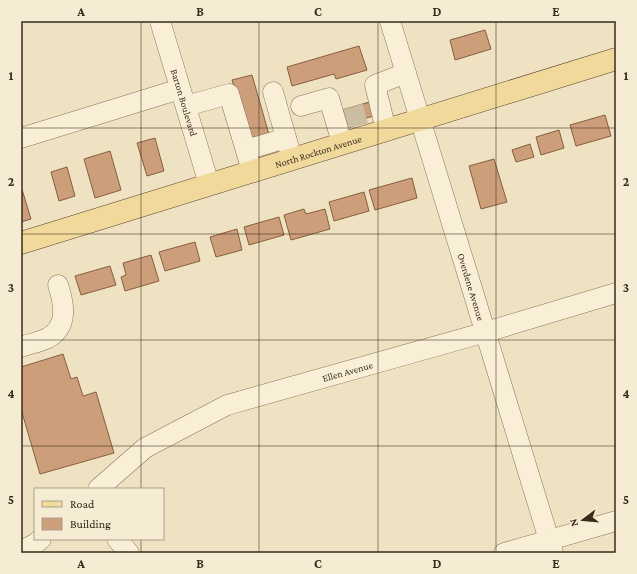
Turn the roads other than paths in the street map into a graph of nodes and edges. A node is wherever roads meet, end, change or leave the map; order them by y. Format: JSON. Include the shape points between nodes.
{"nodes":[{"id":1,"x":160,"y":21,"type":"edge"},
{"id":2,"x":390,"y":21,"type":"edge"},
{"id":3,"x":616,"y":59,"type":"edge"},
{"id":4,"x":406,"y":73,"type":"junction"},
{"id":5,"x":273,"y":92,"type":"dead end"},
{"id":6,"x":183,"y":97,"type":"junction"},
{"id":7,"x":301,"y":106,"type":"dead end"},
{"id":8,"x":420,"y":119,"type":"junction"},
{"id":9,"x":386,"y":130,"type":"junction"},
{"id":10,"x":21,"y":138,"type":"edge"},
{"id":11,"x":286,"y":138,"type":"junction"},
{"id":12,"x":342,"y":143,"type":"junction"},
{"id":13,"x":246,"y":150,"type":"junction"},
{"id":14,"x":292,"y":159,"type":"junction"},
{"id":15,"x":252,"y":171,"type":"junction"},
{"id":16,"x":209,"y":184,"type":"junction"},
{"id":17,"x":21,"y":243,"type":"edge"},
{"id":18,"x":58,"y":284,"type":"dead end"},
{"id":19,"x":616,"y":293,"type":"edge"},
{"id":20,"x":486,"y":332,"type":"junction"},
{"id":21,"x":21,"y":347,"type":"edge"},
{"id":22,"x":99,"y":488,"type":"edge"},
{"id":23,"x":616,"y":521,"type":"edge"},
{"id":24,"x":118,"y":540,"type":"edge"},
{"id":25,"x":551,"y":547,"type":"edge"},
{"id":26,"x":129,"y":553,"type":"edge"},
{"id":27,"x":504,"y":553,"type":"edge"}],
"edges":[{"from":1,"to":6,"type":"street","name":"Barton Boulevard"},
{"from":2,"to":4,"type":"street","name":"Overdene Avenue"},
{"from":3,"to":8,"type":"main road","name":"North Rockton Avenue"},
{"from":4,"to":8,"type":"street","name":"Overdene Avenue"},
{"from":4,"to":9,"type":"street","via":[[375,84],[377,104]]},
{"from":5,"to":11,"type":"street"},
{"from":6,"to":10,"type":"street"},
{"from":6,"to":13,"type":"street","via":[[229,94]]},
{"from":6,"to":16,"type":"street","name":"Barton Boulevard"},
{"from":7,"to":12,"type":"street","via":[[329,98],[341,115]]},
{"from":8,"to":9,"type":"main road","name":"North Rockton Avenue"},
{"from":8,"to":20,"type":"street","name":"Overdene Avenue"},
{"from":9,"to":12,"type":"main road","name":"North Rockton Avenue"},
{"from":11,"to":13,"type":"street"},
{"from":11,"to":14,"type":"street"},
{"from":12,"to":14,"type":"main road","name":"North Rockton Avenue"},
{"from":13,"to":15,"type":"street"},
{"from":14,"to":15,"type":"main road","name":"North Rockton Avenue"},
{"from":15,"to":16,"type":"main road","name":"North Rockton Avenue"},
{"from":16,"to":17,"type":"main road","name":"North Rockton Avenue"},
{"from":18,"to":21,"type":"street","via":[[64,305],[63,320],[48,338]]},
{"from":19,"to":20,"type":"street","name":"Ellen Avenue"},
{"from":20,"to":22,"type":"street","name":"Ellen Avenue","via":[[228,405],[145,448]]},
{"from":20,"to":25,"type":"street","name":"Overdene Avenue"},
{"from":23,"to":25,"type":"street"},
{"from":24,"to":26,"type":"street"},
{"from":25,"to":27,"type":"street"}]}
